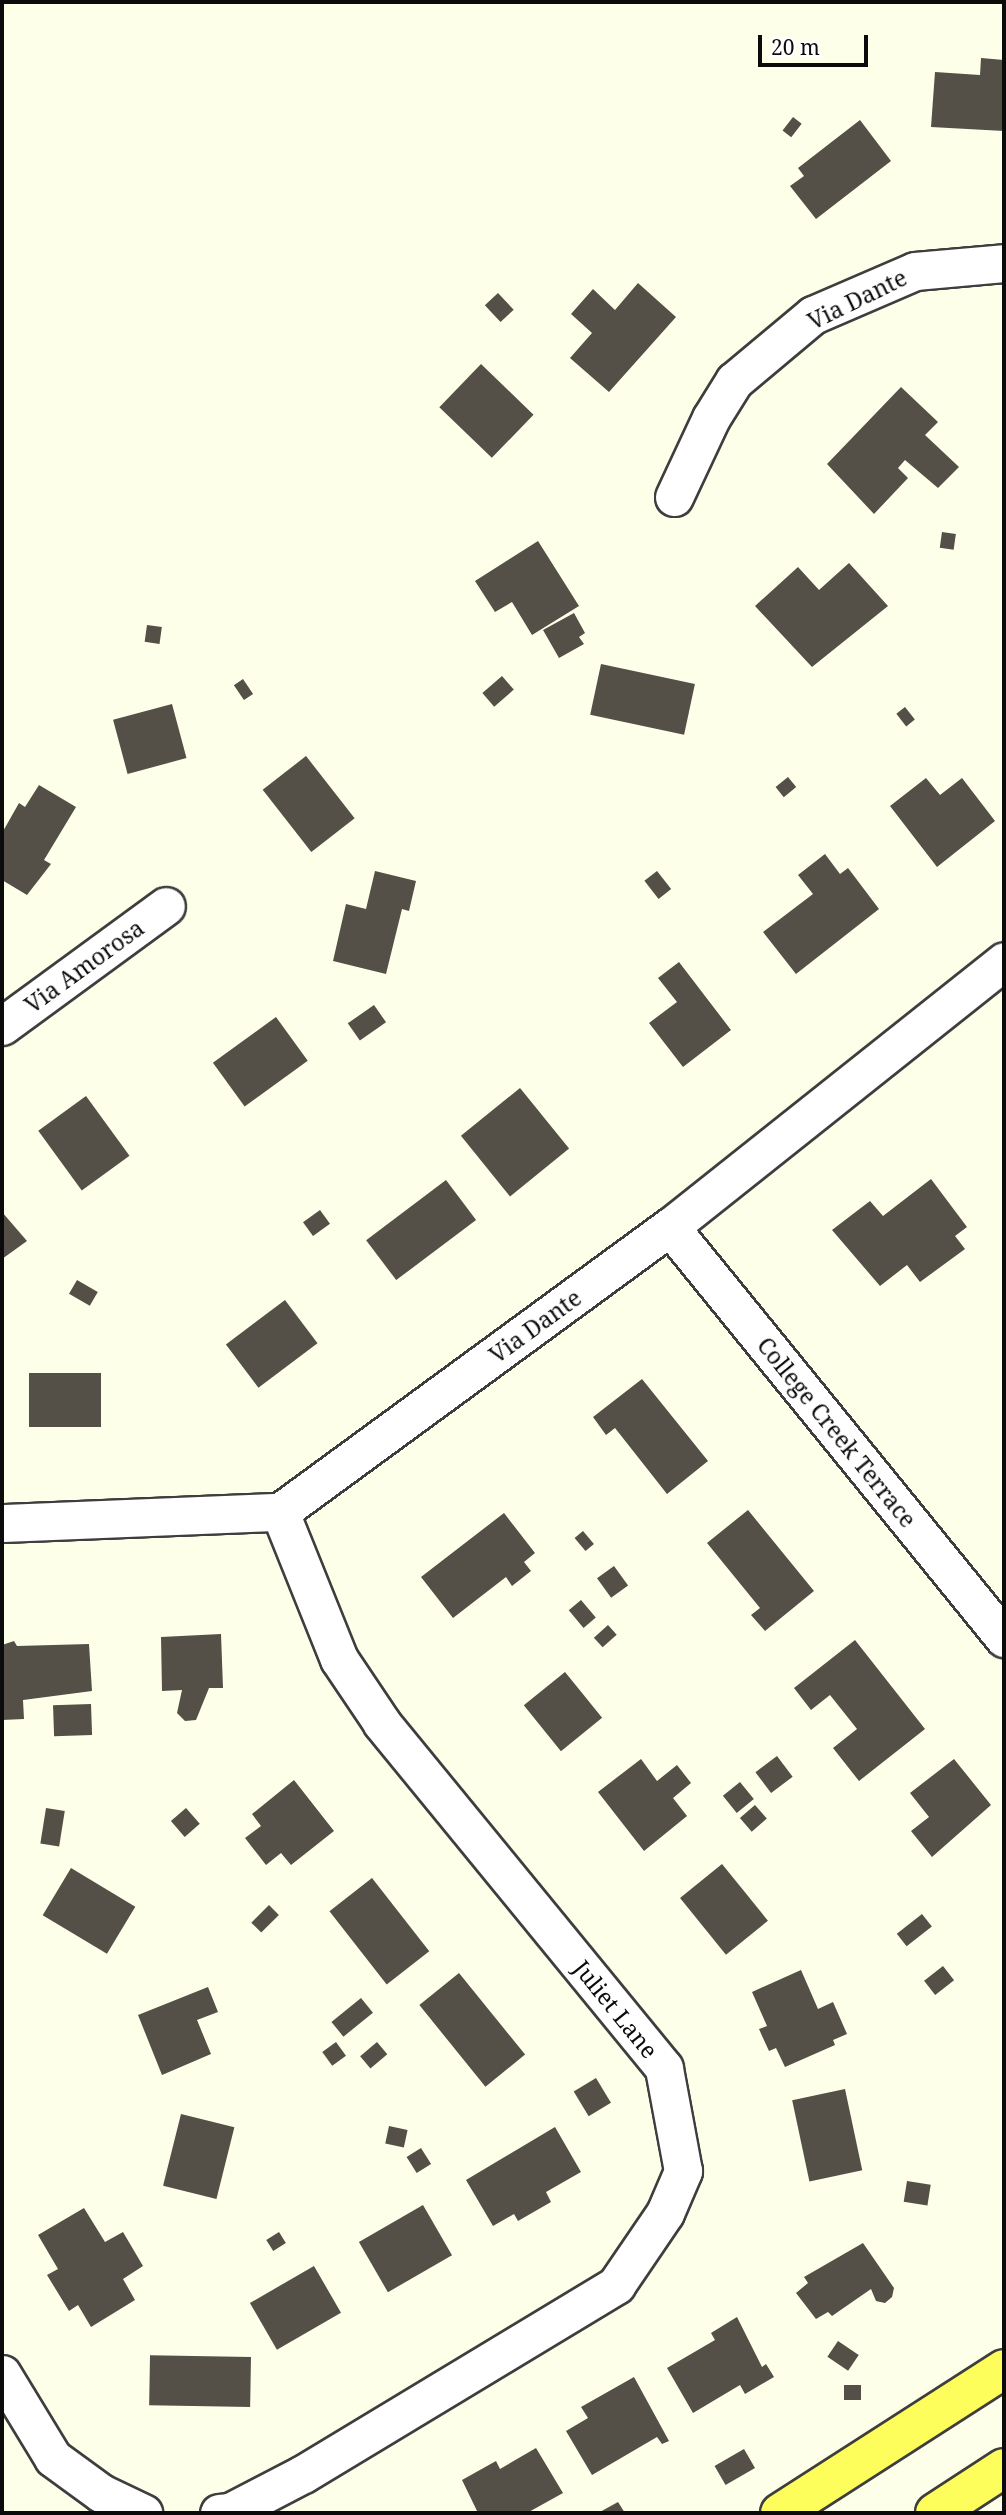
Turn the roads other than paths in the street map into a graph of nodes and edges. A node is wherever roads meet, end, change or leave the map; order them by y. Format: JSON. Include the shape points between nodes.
{"nodes":[{"id":1,"x":1004,"y":263,"type":"edge"},
{"id":2,"x":674,"y":497,"type":"dead end"},
{"id":3,"x":166,"y":906,"type":"dead end"},
{"id":4,"x":1004,"y":961,"type":"edge"},
{"id":5,"x":2,"y":1026,"type":"edge"},
{"id":6,"x":670,"y":1227,"type":"junction"},
{"id":7,"x":280,"y":1512,"type":"junction"},
{"id":8,"x":2,"y":1523,"type":"edge"},
{"id":9,"x":1004,"y":1638,"type":"edge"},
{"id":10,"x":1004,"y":2369,"type":"edge"},
{"id":11,"x":2,"y":2374,"type":"edge"},
{"id":12,"x":1004,"y":2468,"type":"edge"},
{"id":13,"x":143,"y":2513,"type":"edge"},
{"id":14,"x":219,"y":2513,"type":"edge"},
{"id":15,"x":780,"y":2513,"type":"edge"},
{"id":16,"x":935,"y":2513,"type":"edge"}],
"edges":[{"from":1,"to":2,"type":"street","name":"Via Dante","via":[[915,271],[813,315],[734,381]]},
{"from":3,"to":5,"type":"street","name":"Via Amorosa"},
{"from":4,"to":6,"type":"street","name":"Via Dante"},
{"from":6,"to":7,"type":"street","name":"Via Dante"},
{"from":6,"to":9,"type":"street","name":"College Creek Terrace"},
{"from":7,"to":8,"type":"street"},
{"from":7,"to":14,"type":"street","name":"Juliet Lane","via":[[339,1659],[383,1723],[664,2068],[683,2171],[665,2213],[616,2285],[303,2474],[230,2512]]},
{"from":10,"to":15,"type":"main road"},
{"from":11,"to":13,"type":"street","via":[[53,2458],[101,2493]]},
{"from":12,"to":16,"type":"main road"}]}
